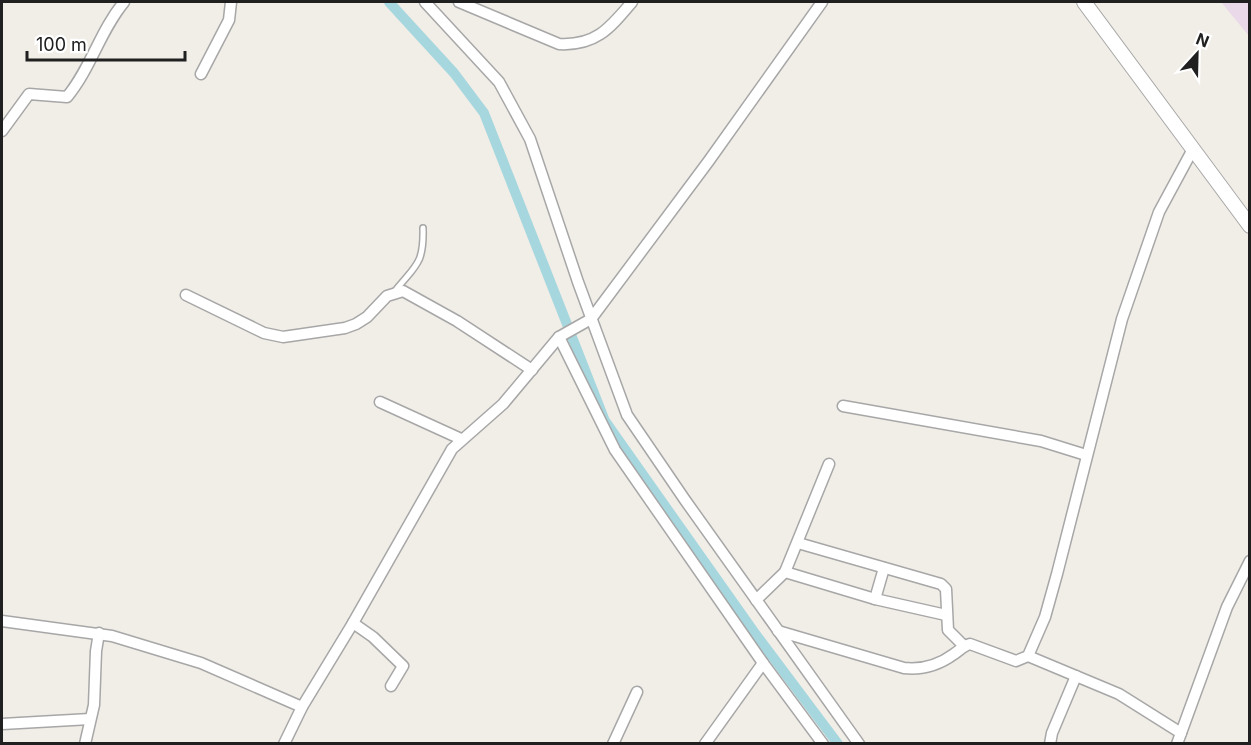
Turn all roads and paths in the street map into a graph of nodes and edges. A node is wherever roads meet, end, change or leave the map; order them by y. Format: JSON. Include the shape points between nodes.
{"nodes":[{"id":1,"x":124,"y":2,"type":"edge"},
{"id":2,"x":231,"y":2,"type":"edge"},
{"id":3,"x":425,"y":2,"type":"edge"},
{"id":4,"x":459,"y":2,"type":"edge"},
{"id":5,"x":632,"y":2,"type":"edge"},
{"id":6,"x":822,"y":2,"type":"edge"},
{"id":7,"x":1084,"y":2,"type":"edge"},
{"id":8,"x":201,"y":74,"type":"dead end"},
{"id":9,"x":2,"y":131,"type":"edge"},
{"id":10,"x":1193,"y":149,"type":"junction"},
{"id":11,"x":1250,"y":226,"type":"edge"},
{"id":12,"x":423,"y":228,"type":"dead end"},
{"id":13,"x":394,"y":292,"type":"junction"},
{"id":14,"x":186,"y":295,"type":"dead end"},
{"id":15,"x":588,"y":320,"type":"junction"},
{"id":16,"x":562,"y":335,"type":"junction"},
{"id":17,"x":532,"y":370,"type":"junction"},
{"id":18,"x":380,"y":402,"type":"dead end"},
{"id":19,"x":843,"y":406,"type":"dead end"},
{"id":20,"x":461,"y":439,"type":"junction"},
{"id":21,"x":1086,"y":455,"type":"junction"},
{"id":22,"x":829,"y":464,"type":"dead end"},
{"id":23,"x":798,"y":543,"type":"junction"},
{"id":24,"x":1250,"y":561,"type":"edge"},
{"id":25,"x":884,"y":568,"type":"junction"},
{"id":26,"x":784,"y":573,"type":"junction"},
{"id":27,"x":875,"y":599,"type":"junction"},
{"id":28,"x":756,"y":600,"type":"junction"},
{"id":29,"x":946,"y":615,"type":"junction"},
{"id":30,"x":2,"y":621,"type":"edge"},
{"id":31,"x":353,"y":624,"type":"junction"},
{"id":32,"x":778,"y":631,"type":"junction"},
{"id":33,"x":99,"y":633,"type":"junction"},
{"id":34,"x":964,"y":646,"type":"junction"},
{"id":35,"x":1028,"y":656,"type":"junction"},
{"id":36,"x":763,"y":663,"type":"junction"},
{"id":37,"x":1076,"y":676,"type":"junction"},
{"id":38,"x":391,"y":686,"type":"dead end"},
{"id":39,"x":637,"y":692,"type":"dead end"},
{"id":40,"x":302,"y":707,"type":"junction"},
{"id":41,"x":90,"y":719,"type":"junction"},
{"id":42,"x":2,"y":724,"type":"edge"},
{"id":43,"x":1179,"y":738,"type":"edge"},
{"id":44,"x":85,"y":744,"type":"edge"},
{"id":45,"x":284,"y":744,"type":"edge"},
{"id":46,"x":613,"y":744,"type":"edge"},
{"id":47,"x":705,"y":744,"type":"edge"},
{"id":48,"x":823,"y":744,"type":"edge"},
{"id":49,"x":859,"y":744,"type":"edge"},
{"id":50,"x":1050,"y":744,"type":"edge"}],
"edges":[{"from":1,"to":9,"type":"street","via":[[106,25],[67,97],[29,94]]},
{"from":2,"to":8,"type":"street","via":[[229,20]]},
{"from":3,"to":15,"type":"street","via":[[486,65],[509,96],[539,163]]},
{"from":4,"to":5,"type":"street","via":[[569,45],[598,38]]},
{"from":6,"to":15,"type":"street","via":[[708,162]]},
{"from":7,"to":10,"type":"street"},
{"from":10,"to":11,"type":"street"},
{"from":10,"to":21,"type":"street","via":[[1159,212],[1149,240],[1122,319]]},
{"from":12,"to":13,"type":"lane","via":[[419,263]]},
{"from":13,"to":14,"type":"street","via":[[356,324],[283,337],[264,333]]},
{"from":13,"to":17,"type":"street","via":[[416,296]]},
{"from":15,"to":16,"type":"street"},
{"from":15,"to":28,"type":"street","via":[[627,415]]},
{"from":16,"to":17,"type":"street"},
{"from":16,"to":36,"type":"street","via":[[615,450]]},
{"from":17,"to":20,"type":"street","via":[[503,404]]},
{"from":18,"to":20,"type":"street"},
{"from":19,"to":21,"type":"street","via":[[1041,441]]},
{"from":20,"to":31,"type":"street","via":[[427,491]]},
{"from":21,"to":35,"type":"street","via":[[1045,617]]},
{"from":22,"to":23,"type":"street"},
{"from":23,"to":25,"type":"street"},
{"from":23,"to":26,"type":"street"},
{"from":24,"to":43,"type":"street","via":[[1227,607]]},
{"from":25,"to":27,"type":"street"},
{"from":25,"to":29,"type":"street","via":[[942,584],[946,589]]},
{"from":26,"to":27,"type":"street"},
{"from":26,"to":28,"type":"street"},
{"from":27,"to":29,"type":"street"},
{"from":28,"to":32,"type":"street"},
{"from":29,"to":34,"type":"street","via":[[948,630]]},
{"from":30,"to":33,"type":"street"},
{"from":31,"to":38,"type":"street","via":[[403,666]]},
{"from":31,"to":40,"type":"street"},
{"from":32,"to":34,"type":"street","via":[[904,668],[917,669],[947,659]]},
{"from":32,"to":49,"type":"street"},
{"from":33,"to":40,"type":"street","via":[[201,663]]},
{"from":33,"to":41,"type":"street"},
{"from":34,"to":35,"type":"street","via":[[977,646],[1016,661]]},
{"from":35,"to":37,"type":"street"},
{"from":36,"to":47,"type":"street"},
{"from":36,"to":48,"type":"street"},
{"from":37,"to":43,"type":"street","via":[[1119,694]]},
{"from":37,"to":50,"type":"street"},
{"from":39,"to":46,"type":"street"},
{"from":40,"to":45,"type":"street"},
{"from":41,"to":42,"type":"street"},
{"from":41,"to":44,"type":"street"}]}
